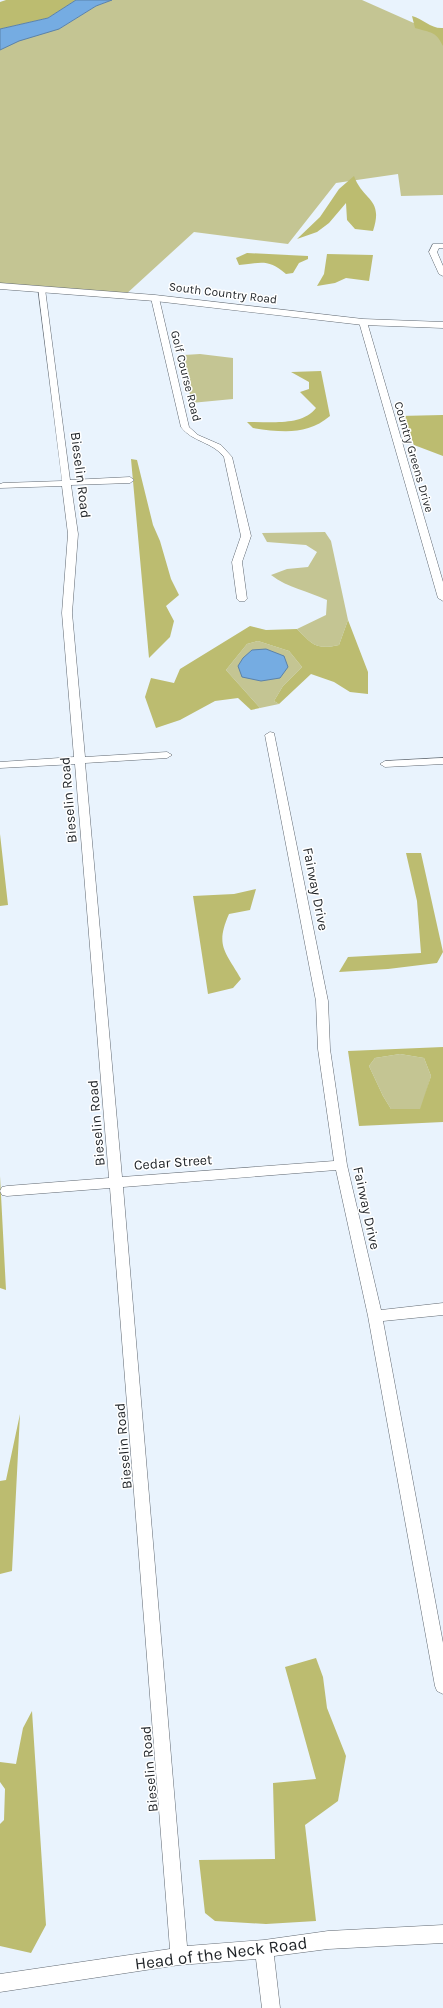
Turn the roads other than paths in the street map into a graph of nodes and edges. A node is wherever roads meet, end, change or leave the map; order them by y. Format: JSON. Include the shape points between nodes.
{"nodes":[{"id":1,"x":440,"y":246,"type":"edge"},
{"id":2,"x":443,"y":274,"type":"edge"},
{"id":3,"x":0,"y":286,"type":"edge"},
{"id":4,"x":41,"y":289,"type":"junction"},
{"id":5,"x":155,"y":298,"type":"junction"},
{"id":6,"x":363,"y":322,"type":"junction"},
{"id":7,"x":443,"y":325,"type":"edge"},
{"id":8,"x":130,"y":480,"type":"dead end"},
{"id":9,"x":68,"y":483,"type":"junction"},
{"id":10,"x":3,"y":486,"type":"dead end"},
{"id":11,"x":443,"y":598,"type":"edge"},
{"id":12,"x":242,"y":599,"type":"dead end"},
{"id":13,"x":270,"y":735,"type":"dead end"},
{"id":14,"x":167,"y":755,"type":"dead end"},
{"id":15,"x":79,"y":760,"type":"junction"},
{"id":16,"x":443,"y":761,"type":"edge"},
{"id":17,"x":385,"y":764,"type":"dead end"},
{"id":18,"x":0,"y":765,"type":"edge"},
{"id":19,"x":341,"y":1165,"type":"junction"},
{"id":20,"x":116,"y":1182,"type":"junction"},
{"id":21,"x":7,"y":1191,"type":"dead end"},
{"id":22,"x":443,"y":1309,"type":"edge"},
{"id":23,"x":375,"y":1316,"type":"junction"},
{"id":24,"x":443,"y":1686,"type":"edge"},
{"id":25,"x":443,"y":1934,"type":"edge"},
{"id":26,"x":264,"y":1949,"type":"junction"},
{"id":27,"x":180,"y":1956,"type":"junction"},
{"id":28,"x":0,"y":1983,"type":"edge"},
{"id":29,"x":271,"y":2008,"type":"edge"}],
"edges":[{"from":1,"to":2,"type":"street","via":[[433,252]]},
{"from":3,"to":4,"type":"main road","name":"South Country Road"},
{"from":4,"to":5,"type":"main road","name":"South Country Road"},
{"from":4,"to":9,"type":"street","name":"Bieselin Road"},
{"from":5,"to":6,"type":"main road","name":"South Country Road"},
{"from":5,"to":12,"type":"street","name":"Golf Course Road","via":[[185,427],[189,434],[219,445],[228,457],[246,536],[237,567]]},
{"from":6,"to":7,"type":"main road","name":"South Country Road"},
{"from":6,"to":11,"type":"street","name":"Country Greens Drive"},
{"from":8,"to":9,"type":"street"},
{"from":9,"to":10,"type":"street"},
{"from":9,"to":15,"type":"street","name":"Bieselin Road","via":[[73,534],[67,613]]},
{"from":13,"to":19,"type":"street","name":"Fairway Drive","via":[[322,1001],[324,1049]]},
{"from":14,"to":15,"type":"street"},
{"from":15,"to":18,"type":"street"},
{"from":15,"to":20,"type":"street","name":"Bieselin Road"},
{"from":16,"to":17,"type":"street"},
{"from":19,"to":20,"type":"street","name":"Cedar Street"},
{"from":19,"to":23,"type":"street","name":"Fairway Drive"},
{"from":20,"to":21,"type":"street","name":"Cedar Street"},
{"from":20,"to":27,"type":"street","name":"Bieselin Road"},
{"from":22,"to":23,"type":"street"},
{"from":23,"to":24,"type":"street","name":"Fairway Drive"},
{"from":25,"to":26,"type":"street","name":"Head of the Neck Road","via":[[328,1940]]},
{"from":26,"to":27,"type":"street","name":"Head of the Neck Road"},
{"from":26,"to":29,"type":"street"},
{"from":27,"to":28,"type":"street","name":"Head of the Neck Road"}]}
